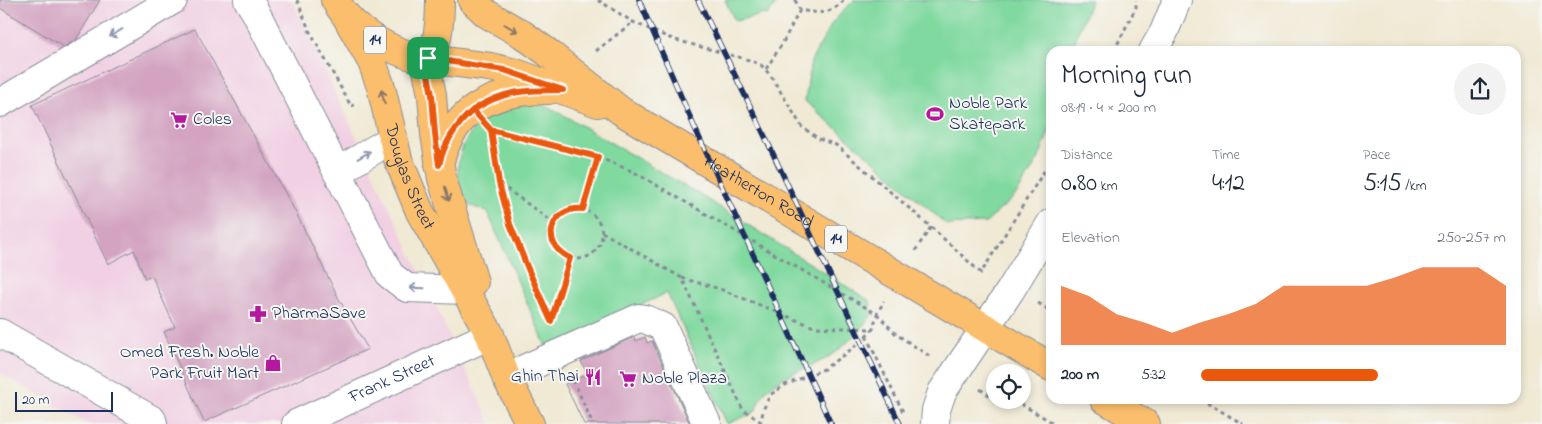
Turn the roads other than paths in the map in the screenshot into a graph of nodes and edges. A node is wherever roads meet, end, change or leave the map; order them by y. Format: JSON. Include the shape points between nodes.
{"nodes":[{"id":1,"x":248,"y":0,"type":"edge"},
{"id":2,"x":440,"y":0,"type":"edge"},
{"id":3,"x":472,"y":0,"type":"edge"},
{"id":4,"x":1177,"y":0,"type":"edge"},
{"id":5,"x":158,"y":3,"type":"edge"},
{"id":6,"x":341,"y":8,"type":"edge"},
{"id":7,"x":1156,"y":46,"type":"edge"},
{"id":8,"x":426,"y":59,"type":"junction"},
{"id":9,"x":563,"y":90,"type":"junction"},
{"id":10,"x":0,"y":104,"type":"edge"},
{"id":11,"x":621,"y":111,"type":"junction"},
{"id":12,"x":392,"y":139,"type":"junction"},
{"id":13,"x":439,"y":165,"type":"junction"},
{"id":14,"x":337,"y":172,"type":"junction"},
{"id":15,"x":1046,"y":231,"type":"edge"},
{"id":16,"x":466,"y":290,"type":"junction"},
{"id":17,"x":986,"y":328,"type":"junction"},
{"id":18,"x":0,"y":333,"type":"edge"},
{"id":19,"x":489,"y":333,"type":"junction"},
{"id":20,"x":1046,"y":364,"type":"edge"},
{"id":21,"x":506,"y":377,"type":"junction"},
{"id":22,"x":1112,"y":404,"type":"edge"},
{"id":23,"x":153,"y":424,"type":"edge"},
{"id":24,"x":296,"y":424,"type":"edge"},
{"id":25,"x":530,"y":424,"type":"edge"},
{"id":26,"x":707,"y":424,"type":"edge"},
{"id":27,"x":935,"y":424,"type":"edge"},
{"id":28,"x":1146,"y":424,"type":"edge"}],
"edges":[{"from":1,"to":14,"type":"street"},
{"from":2,"to":8,"type":"main road","via":[[435,44]]},
{"from":3,"to":11,"type":"main road","name":"Heatherton Road","number":"14","one_way":true,"via":[[487,14],[547,52]]},
{"from":4,"to":7,"type":"street"},
{"from":5,"to":10,"type":"street","one_way":true},
{"from":6,"to":8,"type":"main road","number":"14","via":[[355,25],[383,44],[400,53]]},
{"from":12,"to":6,"type":"main road","name":"Douglas Street","one_way":true,"via":[[372,62]]},
{"from":8,"to":9,"type":"main road","name":"Heatherton Road","number":"14","via":[[504,70]]},
{"from":8,"to":13,"type":"main road","name":"Douglas Street"},
{"from":9,"to":11,"type":"main road","name":"Heatherton Road","number":"14"},
{"from":9,"to":13,"type":"main road","via":[[520,91],[485,102],[454,130]]},
{"from":11,"to":17,"type":"main road","name":"Heatherton Road","number":"14"},
{"from":14,"to":12,"type":"street","one_way":true},
{"from":12,"to":16,"type":"main road","name":"Douglas Street","via":[[420,212]]},
{"from":13,"to":19,"type":"main road","name":"Douglas Street","one_way":true},
{"from":16,"to":14,"type":"street","one_way":true,"via":[[407,288],[390,275]]},
{"from":15,"to":17,"type":"street"},
{"from":16,"to":19,"type":"main road","name":"Douglas Street"},
{"from":17,"to":20,"type":"main road","name":"Heatherton Road","number":"14"},
{"from":17,"to":27,"type":"street","via":[[939,398]]},
{"from":18,"to":23,"type":"street","via":[[152,420]]},
{"from":19,"to":21,"type":"main road","name":"Douglas Street"},
{"from":19,"to":24,"type":"street","name":"Frank Street"},
{"from":21,"to":25,"type":"main road","name":"Douglas Street"},
{"from":21,"to":26,"type":"street","via":[[639,318],[646,319],[663,327]]},
{"from":22,"to":28,"type":"main road"}]}
